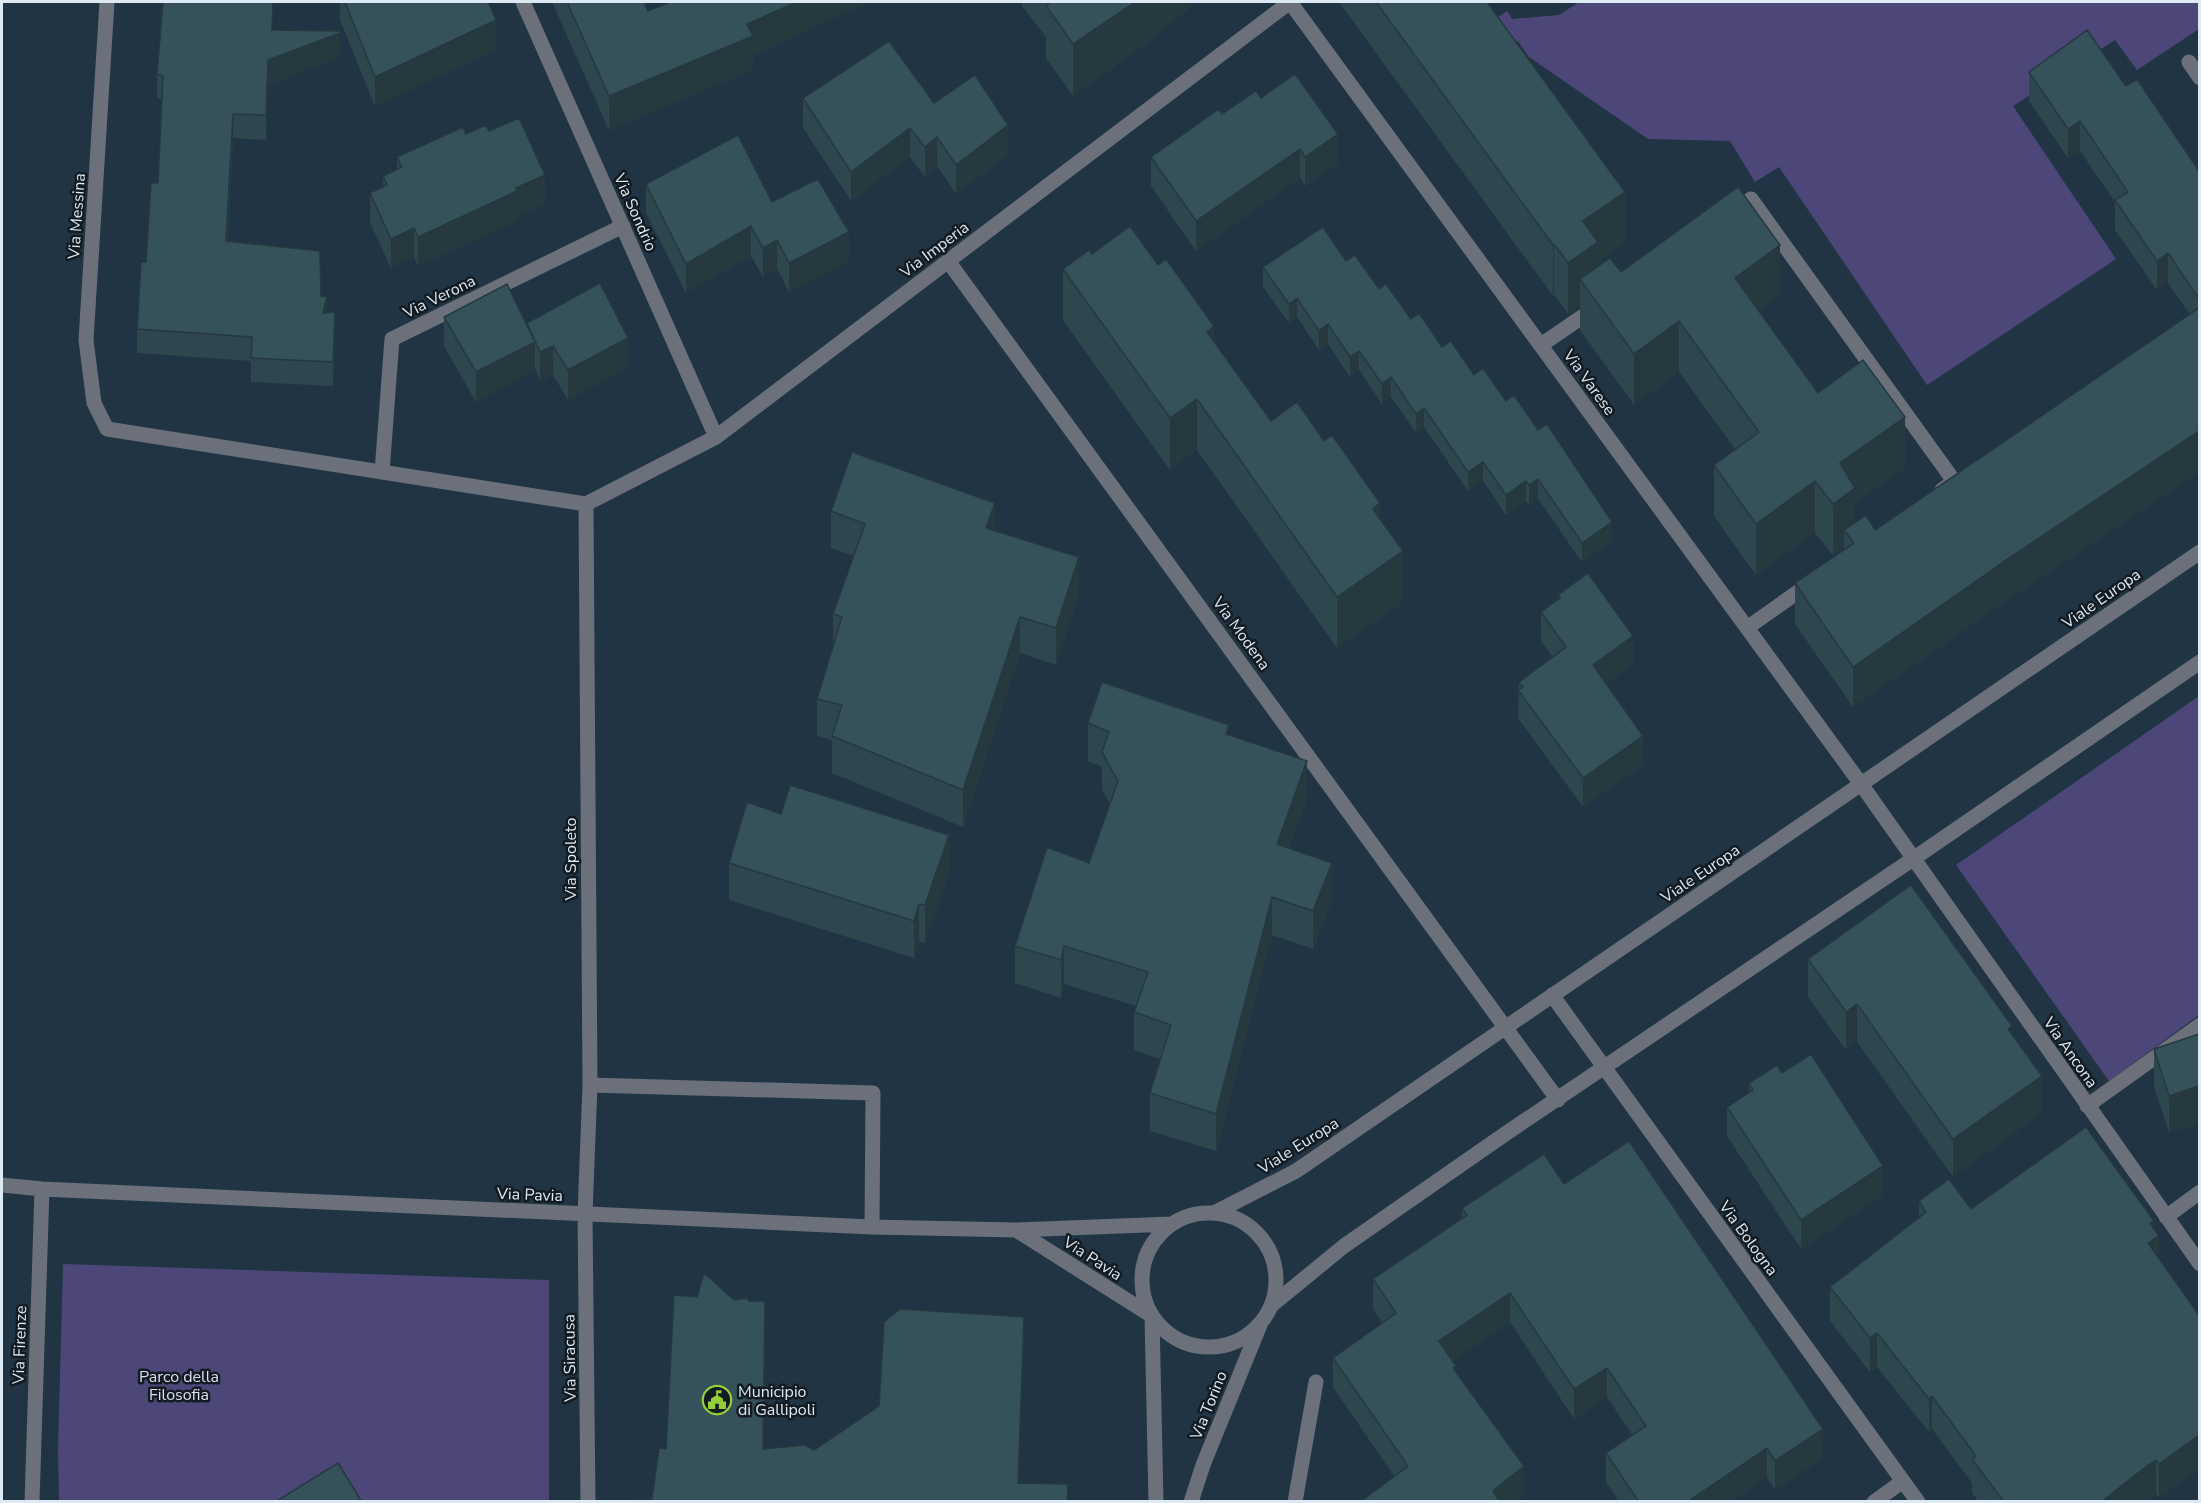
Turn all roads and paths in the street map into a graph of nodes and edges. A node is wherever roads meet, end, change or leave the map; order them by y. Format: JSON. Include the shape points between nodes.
{"nodes":[{"id":1,"x":107,"y":2,"type":"edge"},
{"id":2,"x":523,"y":2,"type":"edge"},
{"id":3,"x":1290,"y":2,"type":"edge"},
{"id":4,"x":2189,"y":63,"type":"dead end"},
{"id":5,"x":2199,"y":78,"type":"edge"},
{"id":6,"x":1719,"y":221,"type":"edge"},
{"id":7,"x":623,"y":226,"type":"junction"},
{"id":8,"x":948,"y":261,"type":"junction"},
{"id":9,"x":1607,"y":299,"type":"edge"},
{"id":10,"x":1540,"y":345,"type":"junction"},
{"id":11,"x":716,"y":437,"type":"junction"},
{"id":12,"x":382,"y":472,"type":"junction"},
{"id":13,"x":1926,"y":501,"type":"edge"},
{"id":14,"x":586,"y":504,"type":"junction"},
{"id":15,"x":2199,"y":552,"type":"edge"},
{"id":16,"x":1822,"y":574,"type":"edge"},
{"id":17,"x":1747,"y":628,"type":"junction"},
{"id":18,"x":2199,"y":662,"type":"edge"},
{"id":19,"x":1861,"y":784,"type":"junction"},
{"id":20,"x":1913,"y":859,"type":"junction"},
{"id":21,"x":1551,"y":995,"type":"junction"},
{"id":22,"x":2199,"y":1025,"type":"edge"},
{"id":23,"x":1507,"y":1027,"type":"junction"},
{"id":24,"x":1604,"y":1069,"type":"junction"},
{"id":25,"x":590,"y":1085,"type":"junction"},
{"id":26,"x":1558,"y":1100,"type":"junction"},
{"id":27,"x":2087,"y":1106,"type":"junction"},
{"id":28,"x":2,"y":1185,"type":"edge"},
{"id":29,"x":42,"y":1189,"type":"junction"},
{"id":30,"x":2199,"y":1192,"type":"edge"},
{"id":31,"x":1214,"y":1213,"type":"junction"},
{"id":32,"x":585,"y":1214,"type":"junction"},
{"id":33,"x":2166,"y":1217,"type":"junction"},
{"id":34,"x":1172,"y":1224,"type":"junction"},
{"id":35,"x":872,"y":1227,"type":"junction"},
{"id":36,"x":1016,"y":1230,"type":"junction"},
{"id":37,"x":2199,"y":1264,"type":"edge"},
{"id":38,"x":1272,"y":1305,"type":"junction"},
{"id":39,"x":1152,"y":1317,"type":"junction"},
{"id":40,"x":1261,"y":1323,"type":"junction"},
{"id":41,"x":1316,"y":1382,"type":"dead end"},
{"id":42,"x":1903,"y":1481,"type":"junction"},
{"id":43,"x":32,"y":1502,"type":"edge"},
{"id":44,"x":588,"y":1502,"type":"edge"},
{"id":45,"x":1156,"y":1502,"type":"edge"},
{"id":46,"x":1191,"y":1502,"type":"edge"},
{"id":47,"x":1295,"y":1502,"type":"edge"},
{"id":48,"x":1874,"y":1502,"type":"edge"},
{"id":49,"x":1918,"y":1502,"type":"edge"}],
"edges":[{"from":1,"to":12,"type":"street","name":"Via Messina","via":[[86,340],[94,403],[107,429]]},
{"from":2,"to":7,"type":"street","name":"Via Sondrio"},
{"from":3,"to":8,"type":"street","name":"Via Imperia"},
{"from":3,"to":10,"type":"street","name":"Via Varese"},
{"from":4,"to":5,"type":"street"},
{"from":6,"to":13,"type":"street","via":[[1751,199],[1954,481]]},
{"from":7,"to":11,"type":"street","name":"Via Sondrio"},
{"from":7,"to":12,"type":"street","name":"Via Verona","via":[[392,339]]},
{"from":8,"to":11,"type":"street","name":"Via Imperia"},
{"from":8,"to":23,"type":"street","name":"Via Modena"},
{"from":9,"to":10,"type":"street"},
{"from":10,"to":17,"type":"street","name":"Via Varese"},
{"from":11,"to":14,"type":"street","name":"Via Imperia"},
{"from":12,"to":14,"type":"street"},
{"from":14,"to":25,"type":"street","name":"Via Spoleto"},
{"from":15,"to":19,"type":"street","name":"Viale Europa"},
{"from":16,"to":17,"type":"street"},
{"from":17,"to":19,"type":"street","name":"Via Varese"},
{"from":18,"to":20,"type":"street"},
{"from":19,"to":20,"type":"street","name":"Via Ancona"},
{"from":19,"to":21,"type":"street","name":"Viale Europa"},
{"from":20,"to":24,"type":"street"},
{"from":20,"to":27,"type":"street","name":"Via Ancona"},
{"from":21,"to":23,"type":"street","name":"Viale Europa"},
{"from":21,"to":24,"type":"street","name":"Via Bologna"},
{"from":22,"to":27,"type":"street"},
{"from":23,"to":26,"type":"street","name":"Via Modena"},
{"from":23,"to":31,"type":"street","name":"Viale Europa","via":[[1296,1171]]},
{"from":24,"to":26,"type":"street"},
{"from":24,"to":42,"type":"street","name":"Via Bologna"},
{"from":25,"to":32,"type":"street","name":"Via Spoleto"},
{"from":25,"to":35,"type":"street","via":[[873,1093]]},
{"from":26,"to":38,"type":"street","via":[[1344,1246]]},
{"from":27,"to":33,"type":"street","name":"Via Ancona"},
{"from":28,"to":29,"type":"street","name":"Via Pavia"},
{"from":29,"to":32,"type":"street","name":"Via Pavia"},
{"from":29,"to":43,"type":"street","name":"Via Firenze"},
{"from":30,"to":33,"type":"street"},
{"from":31,"to":34,"type":"street","via":[[1192,1214]]},
{"from":31,"to":38,"type":"street","via":[[1235,1218],[1253,1229],[1266,1244],[1274,1264],[1276,1285]]},
{"from":32,"to":35,"type":"street","name":"Via Pavia"},
{"from":32,"to":44,"type":"street","name":"Via Siracusa"},
{"from":33,"to":37,"type":"street","name":"Via Ancona"},
{"from":34,"to":36,"type":"street","name":"Via Pavia"},
{"from":34,"to":39,"type":"street","via":[[1156,1238],[1145,1256],[1141,1276],[1143,1297]]},
{"from":35,"to":36,"type":"street","name":"Via Pavia"},
{"from":36,"to":39,"type":"street","name":"Via Pavia"},
{"from":38,"to":40,"type":"street"},
{"from":39,"to":40,"type":"street","via":[[1184,1343],[1204,1347],[1226,1346]]},
{"from":39,"to":45,"type":"street"},
{"from":40,"to":46,"type":"street","name":"Via Torino"},
{"from":41,"to":47,"type":"street"},
{"from":42,"to":48,"type":"street"},
{"from":42,"to":49,"type":"street","name":"Via Bologna"}]}
